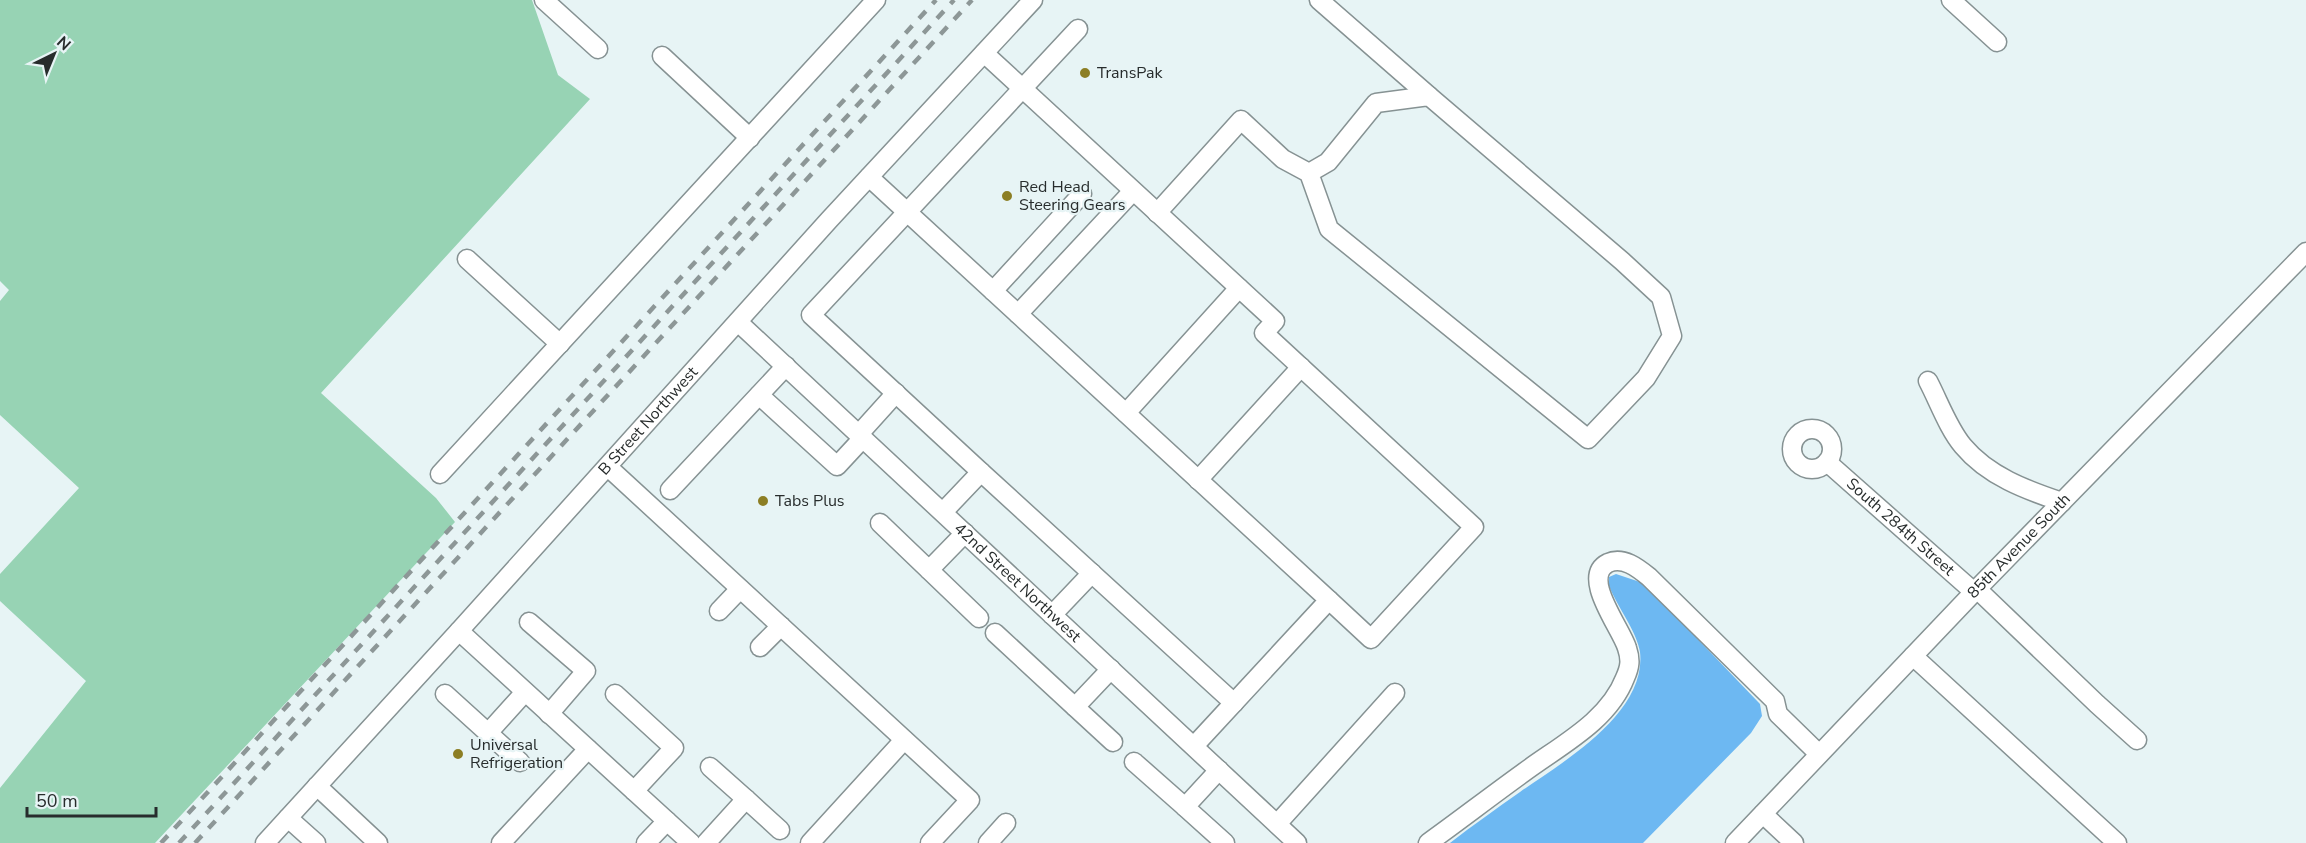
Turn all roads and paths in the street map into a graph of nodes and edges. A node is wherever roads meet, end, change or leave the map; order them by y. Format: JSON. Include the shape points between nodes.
{"nodes":[{"id":1,"x":543,"y":0,"type":"edge"},
{"id":2,"x":876,"y":0,"type":"edge"},
{"id":3,"x":1033,"y":0,"type":"edge"},
{"id":4,"x":1319,"y":0,"type":"edge"},
{"id":5,"x":1951,"y":0,"type":"edge"},
{"id":6,"x":1078,"y":29,"type":"dead end"},
{"id":7,"x":1997,"y":42,"type":"dead end"},
{"id":8,"x":598,"y":49,"type":"dead end"},
{"id":9,"x":984,"y":53,"type":"junction"},
{"id":10,"x":662,"y":56,"type":"dead end"},
{"id":11,"x":1023,"y":89,"type":"junction"},
{"id":12,"x":1429,"y":96,"type":"junction"},
{"id":13,"x":750,"y":138,"type":"junction"},
{"id":14,"x":1309,"y":173,"type":"junction"},
{"id":15,"x":869,"y":177,"type":"junction"},
{"id":16,"x":1133,"y":191,"type":"junction"},
{"id":17,"x":1082,"y":194,"type":"dead end"},
{"id":18,"x":908,"y":212,"type":"junction"},
{"id":19,"x":1157,"y":213,"type":"junction"},
{"id":20,"x":2306,"y":252,"type":"edge"},
{"id":21,"x":467,"y":259,"type":"dead end"},
{"id":22,"x":1239,"y":288,"type":"junction"},
{"id":23,"x":993,"y":291,"type":"junction"},
{"id":24,"x":1018,"y":314,"type":"junction"},
{"id":25,"x":738,"y":322,"type":"junction"},
{"id":26,"x":560,"y":344,"type":"junction"},
{"id":27,"x":786,"y":366,"type":"junction"},
{"id":28,"x":1301,"y":367,"type":"junction"},
{"id":29,"x":1928,"y":381,"type":"dead end"},
{"id":30,"x":896,"y":393,"type":"junction"},
{"id":31,"x":759,"y":395,"type":"junction"},
{"id":32,"x":1126,"y":413,"type":"junction"},
{"id":33,"x":861,"y":436,"type":"junction"},
{"id":34,"x":1827,"y":462,"type":"dead end"},
{"id":35,"x":608,"y":467,"type":"junction"},
{"id":36,"x":981,"y":472,"type":"junction"},
{"id":37,"x":440,"y":474,"type":"dead end"},
{"id":38,"x":1198,"y":480,"type":"junction"},
{"id":39,"x":670,"y":490,"type":"dead end"},
{"id":40,"x":2062,"y":502,"type":"junction"},
{"id":41,"x":943,"y":512,"type":"junction"},
{"id":42,"x":879,"y":523,"type":"dead end"},
{"id":43,"x":965,"y":533,"type":"junction"},
{"id":44,"x":929,"y":570,"type":"junction"},
{"id":45,"x":1092,"y":573,"type":"junction"},
{"id":46,"x":740,"y":589,"type":"junction"},
{"id":47,"x":1976,"y":590,"type":"junction"},
{"id":48,"x":1329,"y":600,"type":"junction"},
{"id":49,"x":719,"y":611,"type":"dead end"},
{"id":50,"x":1052,"y":615,"type":"junction"},
{"id":51,"x":979,"y":618,"type":"dead end"},
{"id":52,"x":529,"y":622,"type":"dead end"},
{"id":53,"x":781,"y":626,"type":"junction"},
{"id":54,"x":459,"y":632,"type":"junction"},
{"id":55,"x":995,"y":633,"type":"dead end"},
{"id":56,"x":760,"y":647,"type":"dead end"},
{"id":57,"x":1913,"y":656,"type":"junction"},
{"id":58,"x":1111,"y":669,"type":"junction"},
{"id":59,"x":525,"y":692,"type":"junction"},
{"id":60,"x":1395,"y":693,"type":"dead end"},
{"id":61,"x":445,"y":694,"type":"dead end"},
{"id":62,"x":615,"y":694,"type":"dead end"},
{"id":63,"x":1234,"y":703,"type":"junction"},
{"id":64,"x":1075,"y":707,"type":"junction"},
{"id":65,"x":549,"y":714,"type":"junction"},
{"id":66,"x":488,"y":733,"type":"junction"},
{"id":67,"x":904,"y":740,"type":"junction"},
{"id":68,"x":2137,"y":740,"type":"dead end"},
{"id":69,"x":1113,"y":742,"type":"dead end"},
{"id":70,"x":1194,"y":747,"type":"junction"},
{"id":71,"x":588,"y":749,"type":"junction"},
{"id":72,"x":1819,"y":754,"type":"junction"},
{"id":73,"x":520,"y":762,"type":"dead end"},
{"id":74,"x":1134,"y":762,"type":"dead end"},
{"id":75,"x":710,"y":767,"type":"dead end"},
{"id":76,"x":1219,"y":770,"type":"junction"},
{"id":77,"x":317,"y":786,"type":"junction"},
{"id":78,"x":634,"y":791,"type":"junction"},
{"id":79,"x":746,"y":799,"type":"junction"},
{"id":80,"x":1185,"y":807,"type":"junction"},
{"id":81,"x":1763,"y":814,"type":"junction"},
{"id":82,"x":288,"y":818,"type":"junction"},
{"id":83,"x":667,"y":821,"type":"junction"},
{"id":84,"x":1006,"y":823,"type":"dead end"},
{"id":85,"x":1277,"y":824,"type":"junction"},
{"id":86,"x":780,"y":830,"type":"dead end"},
{"id":87,"x":265,"y":843,"type":"edge"},
{"id":88,"x":316,"y":843,"type":"edge"},
{"id":89,"x":378,"y":843,"type":"edge"},
{"id":90,"x":501,"y":843,"type":"edge"},
{"id":91,"x":646,"y":843,"type":"edge"},
{"id":92,"x":691,"y":843,"type":"edge"},
{"id":93,"x":706,"y":843,"type":"edge"},
{"id":94,"x":810,"y":843,"type":"edge"},
{"id":95,"x":930,"y":843,"type":"edge"},
{"id":96,"x":988,"y":843,"type":"edge"},
{"id":97,"x":1225,"y":843,"type":"edge"},
{"id":98,"x":1297,"y":843,"type":"edge"},
{"id":99,"x":1428,"y":843,"type":"edge"},
{"id":100,"x":1735,"y":843,"type":"edge"},
{"id":101,"x":1794,"y":843,"type":"edge"},
{"id":102,"x":2117,"y":843,"type":"edge"}],
"edges":[{"from":1,"to":8,"type":"street"},
{"from":2,"to":13,"type":"street"},
{"from":3,"to":9,"type":"street","name":"B Street Northwest"},
{"from":4,"to":12,"type":"street"},
{"from":5,"to":7,"type":"street"},
{"from":6,"to":11,"type":"street"},
{"from":9,"to":11,"type":"street"},
{"from":9,"to":15,"type":"street","name":"B Street Northwest"},
{"from":10,"to":13,"type":"street"},
{"from":11,"to":16,"type":"street"},
{"from":11,"to":18,"type":"street"},
{"from":12,"to":14,"type":"street","via":[[1376,103],[1328,162]]},
{"from":12,"to":14,"type":"street","via":[[1661,297],[1672,336],[1646,378],[1588,439],[1329,229]]},
{"from":13,"to":26,"type":"street"},
{"from":14,"to":19,"type":"street","via":[[1283,159],[1241,120]]},
{"from":15,"to":18,"type":"street"},
{"from":15,"to":25,"type":"street","name":"B Street Northwest"},
{"from":16,"to":19,"type":"street"},
{"from":16,"to":24,"type":"street"},
{"from":17,"to":23,"type":"street"},
{"from":18,"to":23,"type":"street"},
{"from":18,"to":30,"type":"street","via":[[811,315]]},
{"from":19,"to":22,"type":"street"},
{"from":20,"to":40,"type":"street","name":"85th Avenue South"},
{"from":21,"to":26,"type":"street"},
{"from":22,"to":28,"type":"street","via":[[1275,321],[1264,333]]},
{"from":22,"to":32,"type":"street"},
{"from":23,"to":24,"type":"street"},
{"from":24,"to":32,"type":"street"},
{"from":25,"to":27,"type":"street","name":"42nd Street Northwest"},
{"from":25,"to":35,"type":"street","name":"B Street Northwest"},
{"from":26,"to":37,"type":"street"},
{"from":27,"to":31,"type":"street"},
{"from":27,"to":33,"type":"street","name":"42nd Street Northwest"},
{"from":28,"to":38,"type":"street"},
{"from":28,"to":48,"type":"street","via":[[1474,527],[1371,639]]},
{"from":29,"to":40,"type":"street","via":[[1955,435],[1974,458],[2000,477]]},
{"from":30,"to":33,"type":"street"},
{"from":30,"to":36,"type":"street"},
{"from":31,"to":33,"type":"street","via":[[837,466]]},
{"from":31,"to":39,"type":"street"},
{"from":32,"to":38,"type":"street"},
{"from":33,"to":41,"type":"street","name":"42nd Street Northwest"},
{"from":34,"to":47,"type":"street","name":"South 284th Street"},
{"from":35,"to":46,"type":"street"},
{"from":35,"to":54,"type":"street","name":"B Street Northwest"},
{"from":36,"to":41,"type":"street"},
{"from":36,"to":45,"type":"street"},
{"from":38,"to":48,"type":"street"},
{"from":40,"to":47,"type":"street","name":"85th Avenue South"},
{"from":41,"to":43,"type":"street","name":"42nd Street Northwest"},
{"from":42,"to":44,"type":"street"},
{"from":43,"to":44,"type":"street"},
{"from":43,"to":50,"type":"street","name":"42nd Street Northwest"},
{"from":44,"to":51,"type":"street"},
{"from":45,"to":50,"type":"street"},
{"from":45,"to":63,"type":"street"},
{"from":46,"to":49,"type":"street"},
{"from":46,"to":53,"type":"street"},
{"from":47,"to":57,"type":"street","name":"85th Avenue South"},
{"from":47,"to":68,"type":"street","name":"South 284th Street"},
{"from":48,"to":63,"type":"street"},
{"from":50,"to":58,"type":"street","name":"42nd Street Northwest"},
{"from":52,"to":65,"type":"street","via":[[586,671]]},
{"from":53,"to":56,"type":"street"},
{"from":53,"to":67,"type":"street"},
{"from":54,"to":59,"type":"street"},
{"from":54,"to":77,"type":"street","name":"B Street Northwest"},
{"from":55,"to":64,"type":"street"},
{"from":57,"to":72,"type":"street","name":"85th Avenue South"},
{"from":57,"to":102,"type":"street"},
{"from":58,"to":64,"type":"street"},
{"from":58,"to":70,"type":"street","name":"42nd Street Northwest"},
{"from":59,"to":65,"type":"street"},
{"from":59,"to":66,"type":"street"},
{"from":60,"to":85,"type":"street"},
{"from":61,"to":66,"type":"street"},
{"from":62,"to":78,"type":"street","via":[[674,748]]},
{"from":63,"to":70,"type":"street"},
{"from":64,"to":69,"type":"street"},
{"from":65,"to":71,"type":"street"},
{"from":66,"to":73,"type":"street"},
{"from":67,"to":94,"type":"street"},
{"from":67,"to":95,"type":"street","via":[[970,800]]},
{"from":70,"to":76,"type":"street","name":"42nd Street Northwest"},
{"from":71,"to":78,"type":"street"},
{"from":71,"to":90,"type":"street"},
{"from":72,"to":81,"type":"street","name":"85th Avenue South"},
{"from":72,"to":99,"type":"street","via":[[1778,714],[1775,702],[1649,577],[1621,561],[1609,563],[1600,570],[1597,580],[1631,664],[1620,690],[1604,712],[1573,737]]},
{"from":74,"to":80,"type":"street"},
{"from":75,"to":79,"type":"street"},
{"from":76,"to":80,"type":"street"},
{"from":76,"to":85,"type":"street","name":"42nd Street Northwest"},
{"from":77,"to":82,"type":"street","name":"B Street Northwest"},
{"from":77,"to":89,"type":"street"},
{"from":78,"to":83,"type":"street"},
{"from":79,"to":86,"type":"street"},
{"from":79,"to":93,"type":"street"},
{"from":80,"to":97,"type":"street"},
{"from":81,"to":100,"type":"street","name":"85th Avenue South"},
{"from":81,"to":101,"type":"street"},
{"from":82,"to":87,"type":"street","name":"B Street Northwest"},
{"from":82,"to":88,"type":"street"},
{"from":83,"to":91,"type":"street"},
{"from":83,"to":92,"type":"street"},
{"from":84,"to":96,"type":"street"},
{"from":85,"to":98,"type":"street","name":"42nd Street Northwest"}]}
